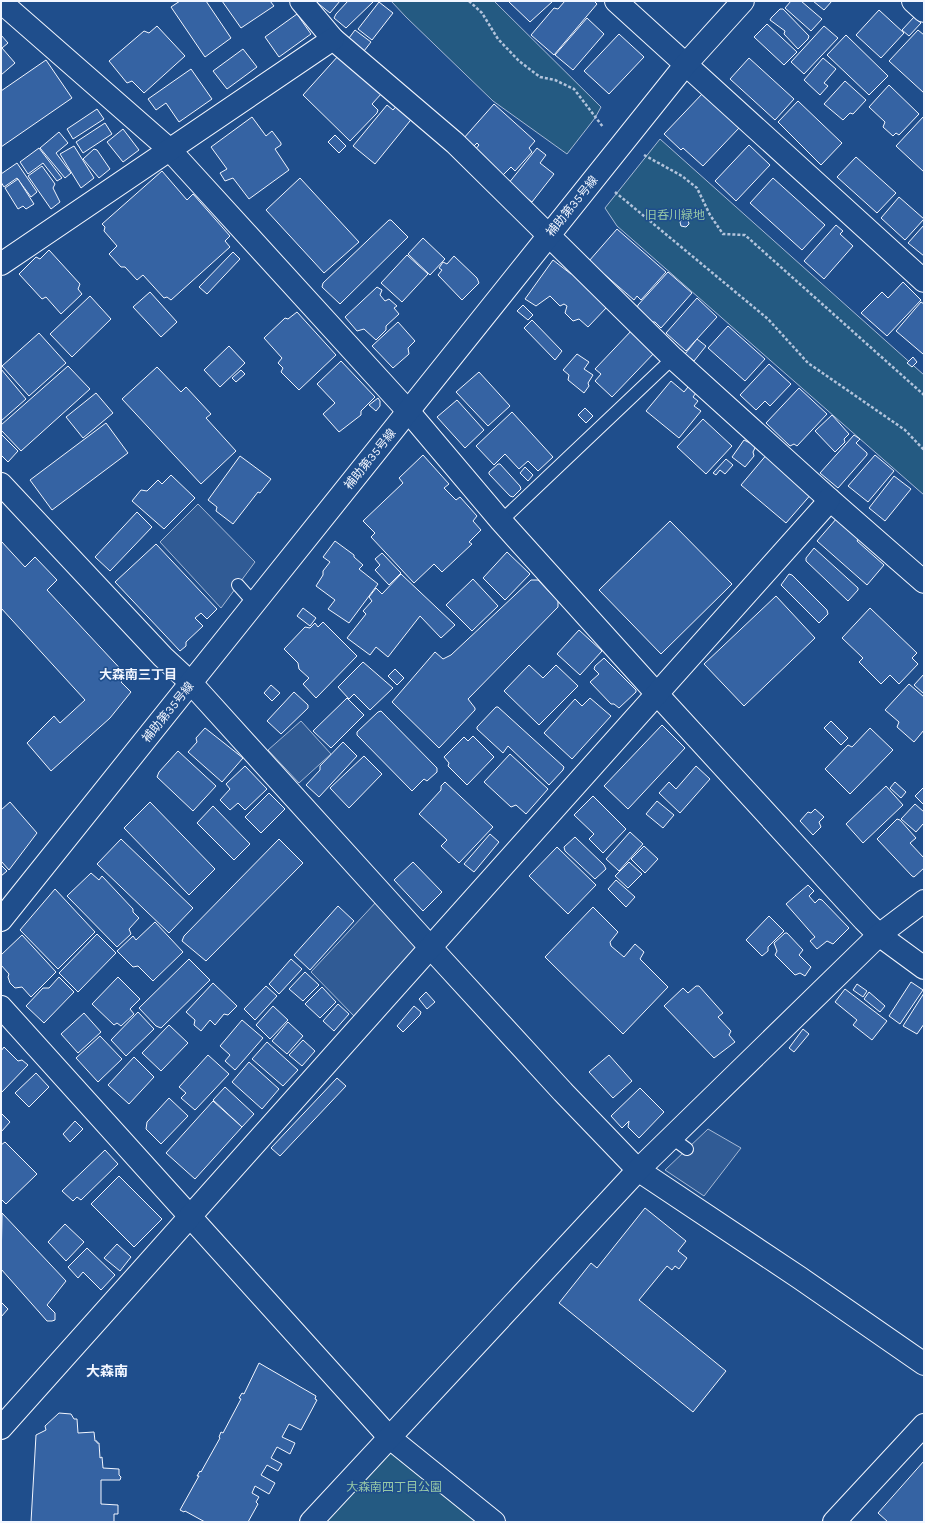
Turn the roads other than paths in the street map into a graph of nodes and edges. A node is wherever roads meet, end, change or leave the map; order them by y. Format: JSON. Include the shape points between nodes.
{"nodes":[{"id":1,"x":301,"y":1,"type":"edge"},
{"id":2,"x":616,"y":1,"type":"edge"},
{"id":3,"x":742,"y":1,"type":"edge"},
{"id":4,"x":913,"y":1,"type":"edge"},
{"id":5,"x":1,"y":2,"type":"edge"},
{"id":6,"x":924,"y":11,"type":"edge"},
{"id":7,"x":333,"y":39,"type":"junction"},
{"id":8,"x":686,"y":64,"type":"junction"},
{"id":9,"x":170,"y":150,"type":"junction"},
{"id":10,"x":548,"y":235,"type":"junction"},
{"id":11,"x":1,"y":264,"type":"edge"},
{"id":12,"x":924,"y":281,"type":"edge"},
{"id":13,"x":673,"y":358,"type":"junction"},
{"id":14,"x":408,"y":411,"type":"junction"},
{"id":15,"x":1,"y":484,"type":"edge"},
{"id":16,"x":829,"y":499,"type":"junction"},
{"id":17,"x":501,"y":521,"type":"junction"},
{"id":18,"x":924,"y":582,"type":"edge"},
{"id":19,"x":238,"y":585,"type":"dead end"},
{"id":20,"x":254,"y":603,"type":"junction"},
{"id":21,"x":191,"y":683,"type":"junction"},
{"id":22,"x":657,"y":694,"type":"junction"},
{"id":23,"x":924,"y":901,"type":"edge"},
{"id":24,"x":1,"y":920,"type":"edge"},
{"id":25,"x":879,"y":935,"type":"junction"},
{"id":26,"x":431,"y":948,"type":"junction"},
{"id":27,"x":924,"y":968,"type":"edge"},
{"id":28,"x":1,"y":1007,"type":"edge"},
{"id":29,"x":638,"y":1170,"type":"junction"},
{"id":30,"x":190,"y":1217,"type":"junction"},
{"id":31,"x":924,"y":1364,"type":"edge"},
{"id":32,"x":924,"y":1426,"type":"edge"},
{"id":33,"x":1,"y":1428,"type":"edge"},
{"id":34,"x":390,"y":1438,"type":"junction"},
{"id":35,"x":311,"y":1522,"type":"edge"},
{"id":36,"x":494,"y":1522,"type":"edge"},
{"id":37,"x":834,"y":1522,"type":"edge"}],
"edges":[{"from":1,"to":7,"type":"street"},
{"from":2,"to":8,"type":"street"},
{"from":3,"to":8,"type":"street","name":"補助第35号線"},
{"from":4,"to":6,"type":"street"},
{"from":5,"to":9,"type":"street"},
{"from":7,"to":9,"type":"street"},
{"from":7,"to":10,"type":"street","via":[[454,144]]},
{"from":8,"to":10,"type":"street","name":"補助第35号線"},
{"from":8,"to":12,"type":"street"},
{"from":9,"to":11,"type":"street"},
{"from":9,"to":14,"type":"street"},
{"from":10,"to":13,"type":"street"},
{"from":10,"to":14,"type":"street","name":"補助第35号線"},
{"from":13,"to":16,"type":"street"},
{"from":13,"to":17,"type":"lane"},
{"from":14,"to":17,"type":"street"},
{"from":14,"to":20,"type":"street","name":"補助第35号線"},
{"from":15,"to":21,"type":"street","via":[[163,657]]},
{"from":16,"to":18,"type":"street"},
{"from":16,"to":22,"type":"street"},
{"from":17,"to":22,"type":"street"},
{"from":19,"to":20,"type":"lane"},
{"from":20,"to":21,"type":"street","name":"補助第35号線"},
{"from":21,"to":24,"type":"street","name":"補助第35号線"},
{"from":21,"to":26,"type":"street","via":[[274,766],[400,920]]},
{"from":22,"to":25,"type":"street"},
{"from":22,"to":26,"type":"street"},
{"from":23,"to":25,"type":"street"},
{"from":25,"to":27,"type":"street"},
{"from":25,"to":29,"type":"street","via":[[679,1143]]},
{"from":26,"to":29,"type":"street"},
{"from":26,"to":30,"type":"street","via":[[387,989]]},
{"from":28,"to":30,"type":"street"},
{"from":29,"to":31,"type":"street"},
{"from":29,"to":34,"type":"street"},
{"from":30,"to":33,"type":"street"},
{"from":30,"to":34,"type":"street"},
{"from":32,"to":37,"type":"street"},
{"from":34,"to":35,"type":"street"},
{"from":34,"to":36,"type":"street"}]}
